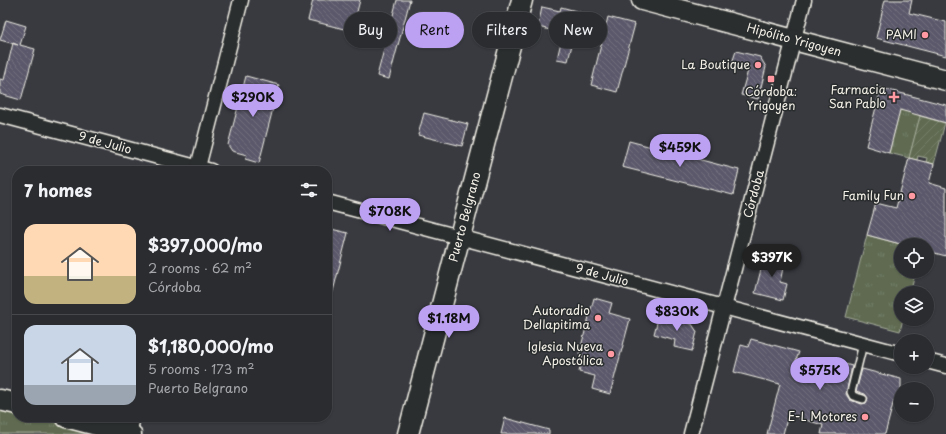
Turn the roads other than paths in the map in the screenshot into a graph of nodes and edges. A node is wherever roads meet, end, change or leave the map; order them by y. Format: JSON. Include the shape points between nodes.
{"nodes":[{"id":1,"x":241,"y":0,"type":"edge"},
{"id":2,"x":522,"y":0,"type":"edge"},
{"id":3,"x":642,"y":0,"type":"edge"},
{"id":4,"x":804,"y":0,"type":"edge"},
{"id":5,"x":794,"y":40,"type":"junction"},
{"id":6,"x":946,"y":80,"type":"edge"},
{"id":7,"x":0,"y":115,"type":"edge"},
{"id":8,"x":187,"y":166,"type":"edge"},
{"id":9,"x":203,"y":166,"type":"edge"},
{"id":10,"x":332,"y":203,"type":"edge"},
{"id":11,"x":460,"y":237,"type":"junction"},
{"id":12,"x":724,"y":307,"type":"junction"},
{"id":13,"x":863,"y":344,"type":"junction"},
{"id":14,"x":894,"y":352,"type":"edge"},
{"id":15,"x":934,"y":363,"type":"edge"},
{"id":16,"x":946,"y":366,"type":"edge"},
{"id":17,"x":863,"y":399,"type":"dead end"},
{"id":18,"x":0,"y":400,"type":"edge"},
{"id":19,"x":12,"y":403,"type":"edge"},
{"id":20,"x":91,"y":422,"type":"edge"},
{"id":21,"x":130,"y":430,"type":"edge"},
{"id":22,"x":408,"y":434,"type":"edge"},
{"id":23,"x":691,"y":434,"type":"edge"}],
"edges":[{"from":1,"to":9,"type":"street"},
{"from":2,"to":11,"type":"street","name":"Puerto Belgrano"},
{"from":3,"to":5,"type":"street","name":"Hipólito Yrigoyen"},
{"from":4,"to":5,"type":"street","name":"Córdoba"},
{"from":5,"to":6,"type":"street","name":"Hipólito Yrigoyen"},
{"from":5,"to":12,"type":"street","name":"Córdoba"},
{"from":7,"to":8,"type":"street","name":"9 de Julio"},
{"from":10,"to":11,"type":"street","name":"9 de Julio"},
{"from":11,"to":12,"type":"street","name":"9 de Julio"},
{"from":11,"to":22,"type":"street","name":"Puerto Belgrano"},
{"from":12,"to":13,"type":"street","name":"9 de Julio"},
{"from":12,"to":23,"type":"street","name":"Córdoba"},
{"from":13,"to":14,"type":"street","name":"9 de Julio"},
{"from":13,"to":17,"type":"lane","via":[[851,392],[852,396]]},
{"from":15,"to":16,"type":"street"},
{"from":18,"to":19,"type":"street"},
{"from":20,"to":21,"type":"street"}]}
